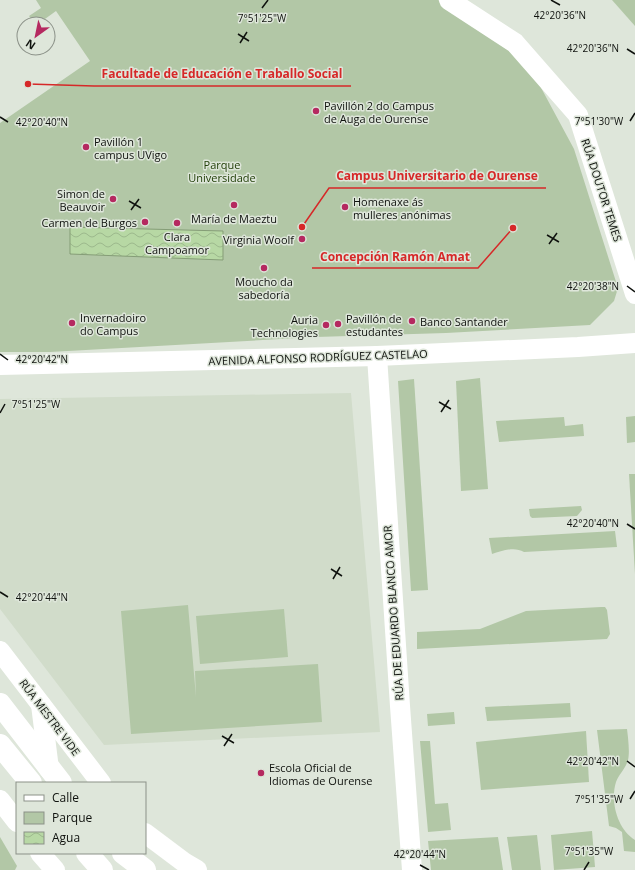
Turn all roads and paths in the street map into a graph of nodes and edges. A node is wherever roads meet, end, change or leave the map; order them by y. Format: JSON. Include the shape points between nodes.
{"nodes":[{"id":1,"x":450,"y":0,"type":"edge"},
{"id":2,"x":635,"y":294,"type":"edge"},
{"id":3,"x":635,"y":343,"type":"edge"},
{"id":4,"x":377,"y":356,"type":"junction"},
{"id":5,"x":0,"y":366,"type":"edge"},
{"id":6,"x":0,"y":651,"type":"edge"},
{"id":7,"x":0,"y":704,"type":"edge"},
{"id":8,"x":41,"y":705,"type":"junction"},
{"id":9,"x":0,"y":745,"type":"edge"},
{"id":10,"x":55,"y":776,"type":"edge"},
{"id":11,"x":30,"y":782,"type":"edge"},
{"id":12,"x":100,"y":782,"type":"edge"},
{"id":13,"x":0,"y":800,"type":"edge"},
{"id":14,"x":16,"y":821,"type":"edge"},
{"id":15,"x":146,"y":834,"type":"edge"},
{"id":16,"x":41,"y":854,"type":"edge"},
{"id":17,"x":88,"y":854,"type":"edge"},
{"id":18,"x":124,"y":854,"type":"edge"},
{"id":19,"x":55,"y":870,"type":"edge"},
{"id":20,"x":102,"y":870,"type":"edge"},
{"id":21,"x":145,"y":870,"type":"edge"},
{"id":22,"x":198,"y":870,"type":"edge"},
{"id":23,"x":412,"y":870,"type":"edge"}],
"edges":[{"from":1,"to":2,"type":"street","name":"RÚA DOUTOR TEMES","via":[[515,43],[578,115]]},
{"from":3,"to":4,"type":"street","name":"AVENIDA ALFONSO RODRÍGUEZ CASTELAO"},
{"from":4,"to":5,"type":"street","name":"AVENIDA ALFONSO RODRÍGUEZ CASTELAO"},
{"from":4,"to":23,"type":"street","name":"RÚA DE EDUARDO BLANCO AMOR"},
{"from":6,"to":8,"type":"street","name":"RÚA MESTRE VIDE"},
{"from":7,"to":10,"type":"main road"},
{"from":8,"to":10,"type":"street"},
{"from":8,"to":12,"type":"street","name":"RÚA MESTRE VIDE"},
{"from":9,"to":11,"type":"main road"},
{"from":13,"to":14,"type":"street"},
{"from":15,"to":22,"type":"street"},
{"from":16,"to":19,"type":"street"},
{"from":17,"to":20,"type":"main road"},
{"from":18,"to":21,"type":"main road"}]}
